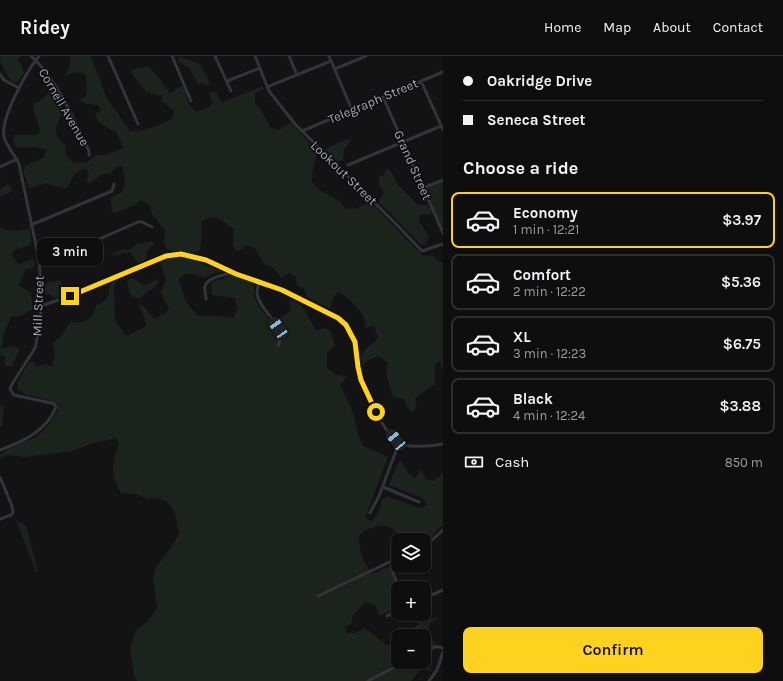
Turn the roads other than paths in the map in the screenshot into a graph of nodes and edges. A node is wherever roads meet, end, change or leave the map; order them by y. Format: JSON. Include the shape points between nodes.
{"nodes":[{"id":1,"x":31,"y":56,"type":"edge"},
{"id":2,"x":39,"y":56,"type":"edge"},
{"id":3,"x":110,"y":56,"type":"edge"},
{"id":4,"x":172,"y":56,"type":"edge"},
{"id":5,"x":216,"y":56,"type":"edge"},
{"id":6,"x":255,"y":56,"type":"edge"},
{"id":7,"x":289,"y":56,"type":"edge"},
{"id":8,"x":329,"y":56,"type":"edge"},
{"id":9,"x":366,"y":56,"type":"edge"},
{"id":10,"x":36,"y":60,"type":"junction"},
{"id":11,"x":331,"y":61,"type":"junction"},
{"id":12,"x":260,"y":68,"type":"junction"},
{"id":13,"x":335,"y":69,"type":"junction"},
{"id":14,"x":443,"y":72,"type":"edge"},
{"id":15,"x":0,"y":74,"type":"edge"},
{"id":16,"x":297,"y":75,"type":"junction"},
{"id":17,"x":227,"y":81,"type":"junction"},
{"id":18,"x":421,"y":81,"type":"junction"},
{"id":19,"x":268,"y":87,"type":"junction"},
{"id":20,"x":19,"y":88,"type":"junction"},
{"id":21,"x":231,"y":91,"type":"dead end"},
{"id":22,"x":383,"y":97,"type":"junction"},
{"id":23,"x":191,"y":101,"type":"dead end"},
{"id":24,"x":352,"y":110,"type":"junction"},
{"id":25,"x":138,"y":124,"type":"dead end"},
{"id":26,"x":441,"y":126,"type":"junction"},
{"id":27,"x":443,"y":130,"type":"edge"},
{"id":28,"x":302,"y":131,"type":"junction"},
{"id":29,"x":403,"y":142,"type":"junction"},
{"id":30,"x":89,"y":155,"type":"dead end"},
{"id":31,"x":17,"y":160,"type":"junction"},
{"id":32,"x":348,"y":165,"type":"dead end"},
{"id":33,"x":0,"y":167,"type":"edge"},
{"id":34,"x":443,"y":180,"type":"edge"},
{"id":35,"x":114,"y":184,"type":"dead end"},
{"id":36,"x":423,"y":188,"type":"junction"},
{"id":37,"x":31,"y":225,"type":"junction"},
{"id":38,"x":152,"y":227,"type":"dead end"},
{"id":39,"x":443,"y":233,"type":"edge"},
{"id":40,"x":443,"y":244,"type":"edge"},
{"id":41,"x":40,"y":265,"type":"junction"},
{"id":42,"x":233,"y":272,"type":"junction"},
{"id":43,"x":260,"y":281,"type":"junction"},
{"id":44,"x":206,"y":299,"type":"dead end"},
{"id":45,"x":41,"y":306,"type":"junction"},
{"id":46,"x":278,"y":346,"type":"dead end"},
{"id":47,"x":399,"y":442,"type":"junction"},
{"id":48,"x":443,"y":444,"type":"edge"},
{"id":49,"x":0,"y":450,"type":"edge"},
{"id":50,"x":0,"y":477,"type":"edge"},
{"id":51,"x":383,"y":487,"type":"junction"},
{"id":52,"x":419,"y":502,"type":"dead end"},
{"id":53,"x":370,"y":513,"type":"dead end"},
{"id":54,"x":0,"y":519,"type":"edge"},
{"id":55,"x":443,"y":530,"type":"edge"},
{"id":56,"x":431,"y":541,"type":"edge"},
{"id":57,"x":391,"y":562,"type":"edge"},
{"id":58,"x":443,"y":590,"type":"edge"},
{"id":59,"x":431,"y":595,"type":"edge"},
{"id":60,"x":318,"y":596,"type":"dead end"},
{"id":61,"x":391,"y":614,"type":"edge"},
{"id":62,"x":387,"y":616,"type":"dead end"},
{"id":63,"x":431,"y":648,"type":"edge"},
{"id":64,"x":443,"y":648,"type":"edge"},
{"id":65,"x":443,"y":652,"type":"edge"},
{"id":66,"x":391,"y":669,"type":"edge"},
{"id":67,"x":368,"y":681,"type":"edge"},
{"id":68,"x":429,"y":681,"type":"edge"}],
"edges":[{"from":1,"to":10,"type":"street","name":"Cornell Avenue"},
{"from":2,"to":10,"type":"street","name":"Mill Street"},
{"from":3,"to":25,"type":"street"},
{"from":4,"to":23,"type":"street"},
{"from":5,"to":17,"type":"street"},
{"from":6,"to":12,"type":"street","name":"Lookout Street"},
{"from":7,"to":16,"type":"street"},
{"from":8,"to":11,"type":"street"},
{"from":9,"to":13,"type":"street"},
{"from":10,"to":20,"type":"street","name":"Mill Street"},
{"from":10,"to":30,"type":"street","name":"Cornell Avenue","via":[[51,78]]},
{"from":11,"to":13,"type":"street"},
{"from":11,"to":16,"type":"street"},
{"from":12,"to":17,"type":"street"},
{"from":12,"to":19,"type":"street","name":"Lookout Street"},
{"from":13,"to":24,"type":"street"},
{"from":14,"to":18,"type":"street","name":"Telegraph Street"},
{"from":15,"to":20,"type":"street","via":[[4,80]]},
{"from":16,"to":19,"type":"street"},
{"from":17,"to":21,"type":"street"},
{"from":18,"to":22,"type":"street","name":"Telegraph Street"},
{"from":18,"to":26,"type":"street"},
{"from":19,"to":28,"type":"street","name":"Lookout Street"},
{"from":20,"to":31,"type":"street","name":"Mill Street","via":[[8,112],[4,134]]},
{"from":22,"to":24,"type":"street","name":"Telegraph Street"},
{"from":22,"to":29,"type":"street","name":"Grand Street"},
{"from":24,"to":28,"type":"street","name":"Telegraph Street"},
{"from":26,"to":27,"type":"street"},
{"from":26,"to":29,"type":"street"},
{"from":28,"to":40,"type":"street","name":"Lookout Street","via":[[422,251]]},
{"from":29,"to":32,"type":"street"},
{"from":29,"to":36,"type":"street","name":"Grand Street"},
{"from":31,"to":33,"type":"street"},
{"from":31,"to":37,"type":"street","name":"Mill Street"},
{"from":34,"to":36,"type":"street"},
{"from":35,"to":37,"type":"street","via":[[112,191]]},
{"from":36,"to":39,"type":"street","name":"Grand Street"},
{"from":37,"to":41,"type":"street","name":"Mill Street"},
{"from":38,"to":41,"type":"street","via":[[138,222]]},
{"from":41,"to":45,"type":"street","name":"Mill Street"},
{"from":42,"to":43,"type":"street"},
{"from":42,"to":44,"type":"street","via":[[209,281],[205,288]]},
{"from":42,"to":45,"type":"street","via":[[206,260],[175,254]]},
{"from":43,"to":46,"type":"street","via":[[258,297],[280,333]]},
{"from":43,"to":47,"type":"street","via":[[305,300],[346,325],[355,342],[364,388],[388,430]]},
{"from":45,"to":49,"type":"street","name":"Mill Street","via":[[35,348],[10,389],[14,395],[51,402],[56,407],[48,420],[32,436]]},
{"from":47,"to":48,"type":"street","via":[[410,446]]},
{"from":47,"to":51,"type":"street"},
{"from":50,"to":54,"type":"street","via":[[12,506],[12,514]]},
{"from":51,"to":52,"type":"street"},
{"from":51,"to":53,"type":"street"},
{"from":55,"to":56,"type":"street"},
{"from":57,"to":60,"type":"street"},
{"from":58,"to":59,"type":"street"},
{"from":61,"to":62,"type":"street"},
{"from":63,"to":64,"type":"street"},
{"from":65,"to":68,"type":"street","via":[[437,670]]},
{"from":66,"to":67,"type":"street"}]}
